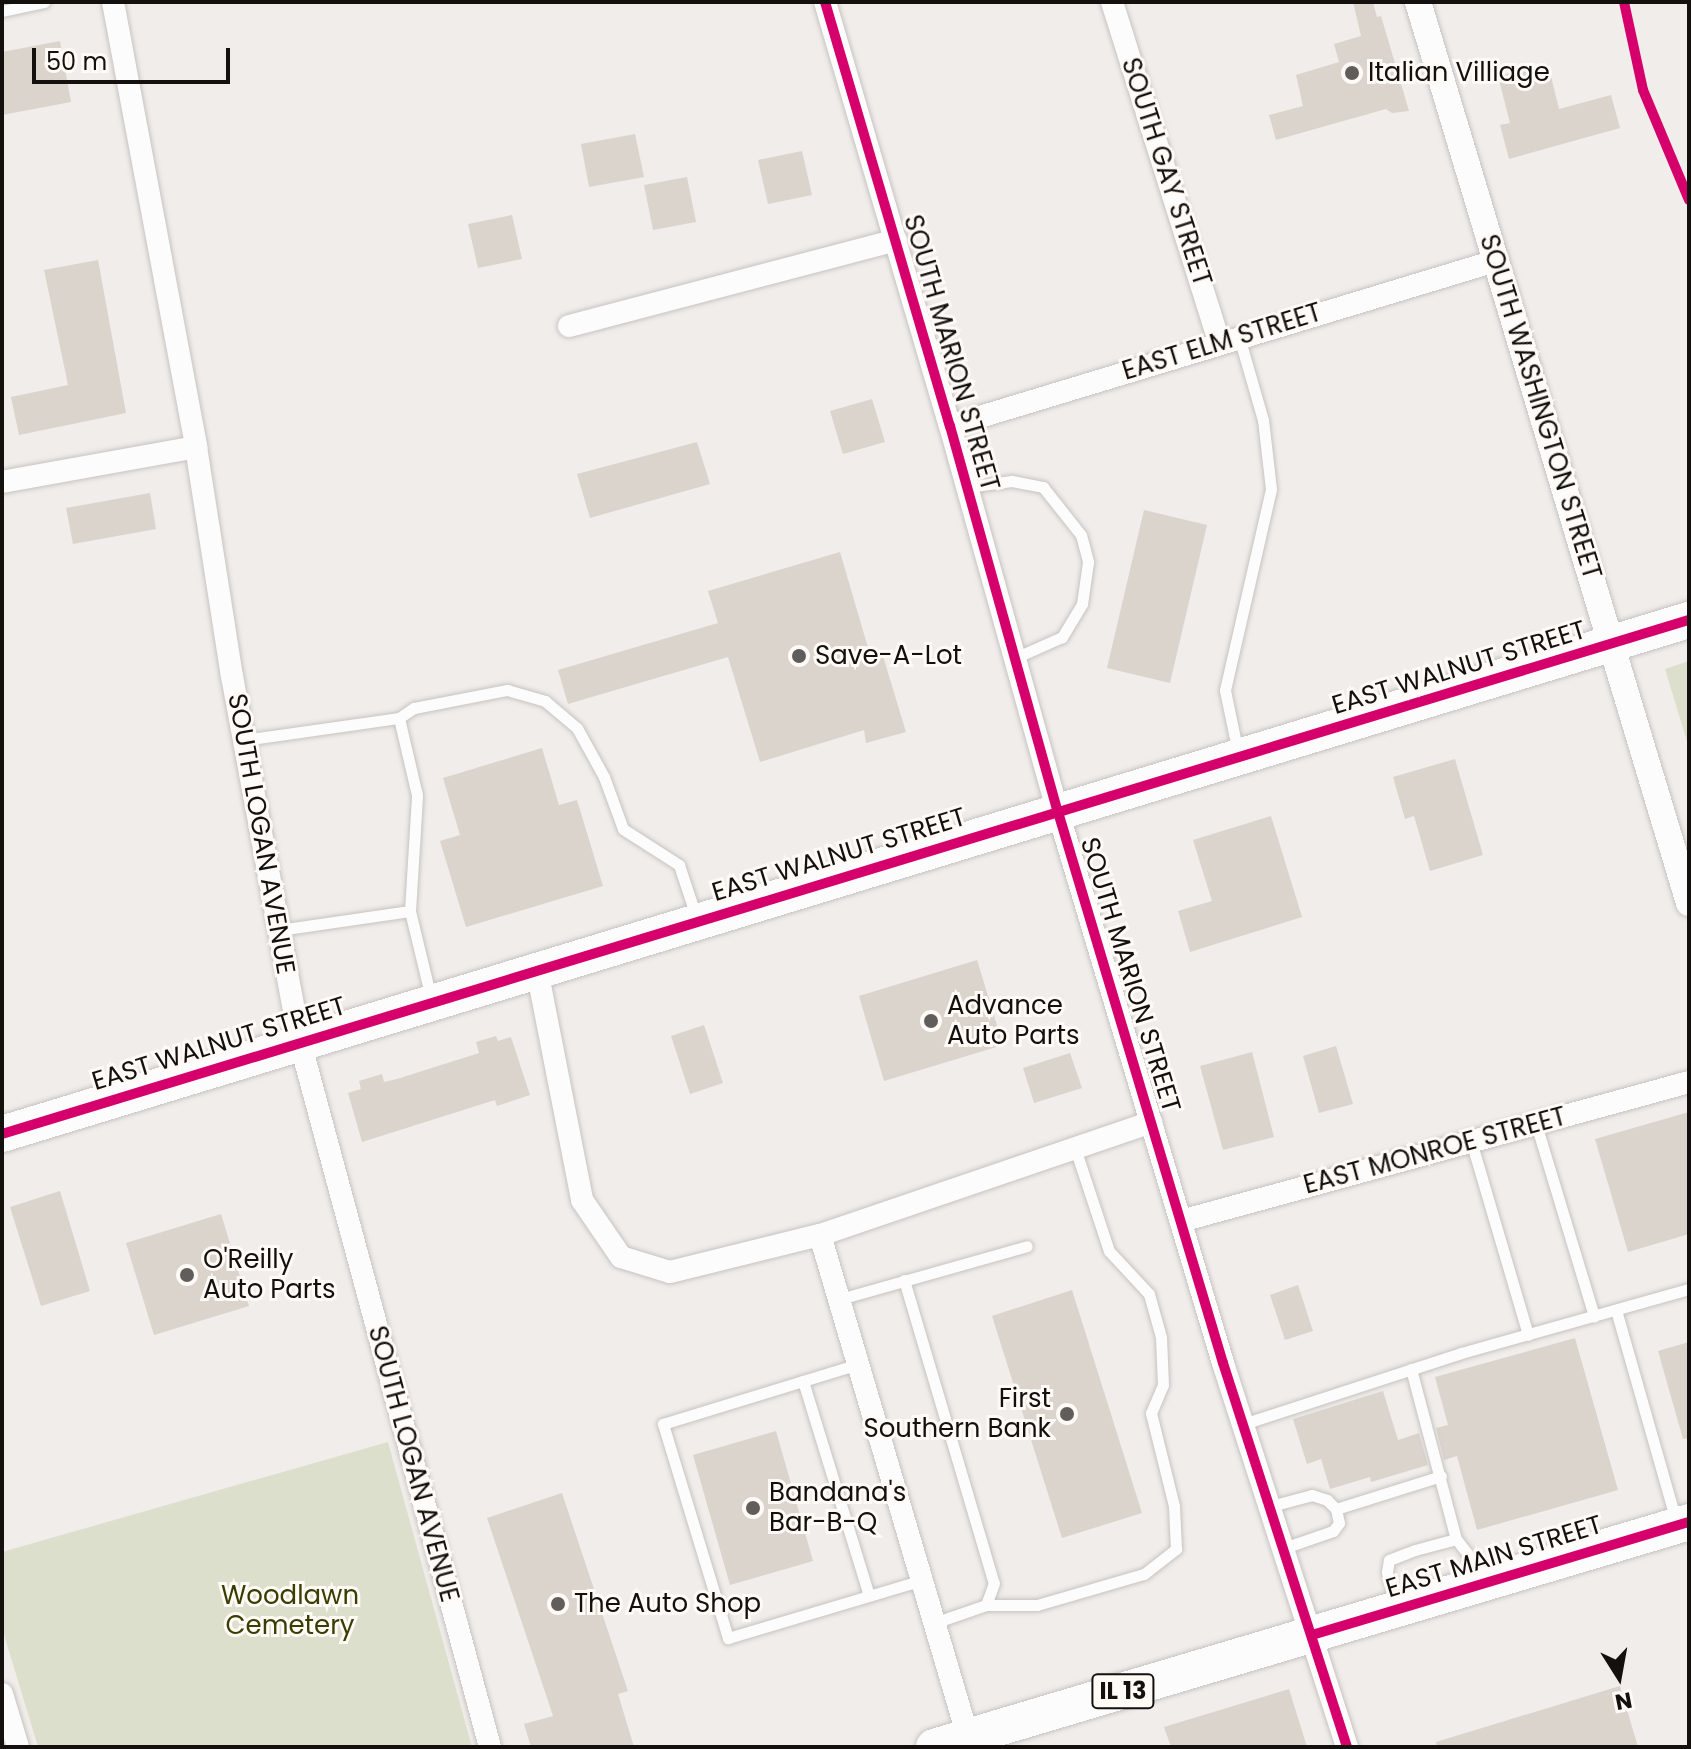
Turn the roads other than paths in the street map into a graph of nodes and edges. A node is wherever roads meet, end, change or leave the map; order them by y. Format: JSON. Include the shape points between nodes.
{"nodes":[{"id":1,"x":44,"y":2,"type":"edge"},
{"id":2,"x":113,"y":2,"type":"edge"},
{"id":3,"x":825,"y":2,"type":"edge"},
{"id":4,"x":1112,"y":2,"type":"edge"},
{"id":5,"x":1418,"y":2,"type":"edge"},
{"id":6,"x":2,"y":11,"type":"edge"},
{"id":7,"x":896,"y":240,"type":"junction"},
{"id":8,"x":1495,"y":261,"type":"junction"},
{"id":9,"x":569,"y":326,"type":"dead end"},
{"id":10,"x":1229,"y":339,"type":"junction"},
{"id":11,"x":950,"y":426,"type":"junction"},
{"id":12,"x":196,"y":447,"type":"junction"},
{"id":13,"x":2,"y":482,"type":"edge"},
{"id":14,"x":967,"y":487,"type":"junction"},
{"id":15,"x":1689,"y":620,"type":"edge"},
{"id":16,"x":1612,"y":644,"type":"junction"},
{"id":17,"x":1015,"y":658,"type":"junction"},
{"id":18,"x":399,"y":718,"type":"junction"},
{"id":19,"x":244,"y":740,"type":"junction"},
{"id":20,"x":1240,"y":757,"type":"junction"},
{"id":21,"x":1058,"y":812,"type":"junction"},
{"id":22,"x":1689,"y":903,"type":"edge"},
{"id":23,"x":410,"y":911,"type":"junction"},
{"id":24,"x":698,"y":920,"type":"junction"},
{"id":25,"x":279,"y":930,"type":"junction"},
{"id":26,"x":537,"y":970,"type":"junction"},
{"id":27,"x":432,"y":1002,"type":"junction"},
{"id":28,"x":300,"y":1042,"type":"junction"},
{"id":29,"x":1689,"y":1082,"type":"edge"},
{"id":30,"x":1151,"y":1122,"type":"junction"},
{"id":31,"x":1536,"y":1124,"type":"junction"},
{"id":32,"x":2,"y":1134,"type":"edge"},
{"id":33,"x":1471,"y":1141,"type":"junction"},
{"id":34,"x":1075,"y":1148,"type":"junction"},
{"id":35,"x":1181,"y":1221,"type":"junction"},
{"id":36,"x":820,"y":1235,"type":"junction"},
{"id":37,"x":1027,"y":1246,"type":"dead end"},
{"id":38,"x":904,"y":1280,"type":"junction"},
{"id":39,"x":1689,"y":1289,"type":"edge"},
{"id":40,"x":840,"y":1299,"type":"junction"},
{"id":41,"x":1616,"y":1310,"type":"junction"},
{"id":42,"x":1594,"y":1316,"type":"junction"},
{"id":43,"x":1528,"y":1335,"type":"junction"},
{"id":44,"x":858,"y":1364,"type":"junction"},
{"id":45,"x":1411,"y":1369,"type":"junction"},
{"id":46,"x":803,"y":1381,"type":"junction"},
{"id":47,"x":1243,"y":1424,"type":"junction"},
{"id":48,"x":1441,"y":1476,"type":"junction"},
{"id":49,"x":1271,"y":1506,"type":"junction"},
{"id":50,"x":1336,"y":1509,"type":"junction"},
{"id":51,"x":1685,"y":1529,"type":"edge"},
{"id":52,"x":1456,"y":1539,"type":"junction"},
{"id":53,"x":1284,"y":1548,"type":"junction"},
{"id":54,"x":922,"y":1580,"type":"junction"},
{"id":55,"x":1480,"y":1585,"type":"junction"},
{"id":56,"x":869,"y":1595,"type":"junction"},
{"id":57,"x":986,"y":1605,"type":"junction"},
{"id":58,"x":1397,"y":1609,"type":"junction"},
{"id":59,"x":934,"y":1623,"type":"junction"},
{"id":60,"x":1312,"y":1635,"type":"junction"},
{"id":61,"x":2,"y":1694,"type":"edge"},
{"id":62,"x":968,"y":1737,"type":"junction"},
{"id":63,"x":18,"y":1747,"type":"edge"},
{"id":64,"x":490,"y":1747,"type":"edge"},
{"id":65,"x":934,"y":1747,"type":"edge"},
{"id":66,"x":1347,"y":1747,"type":"edge"}],
"edges":[{"from":1,"to":6,"type":"lane"},
{"from":2,"to":12,"type":"street","name":"SOUTH LOGAN AVENUE"},
{"from":3,"to":7,"type":"street","name":"SOUTH MARION STREET"},
{"from":4,"to":10,"type":"street","name":"SOUTH GAY STREET"},
{"from":5,"to":8,"type":"street","name":"SOUTH WASHINGTON STREET"},
{"from":7,"to":9,"type":"street"},
{"from":7,"to":11,"type":"street","name":"SOUTH MARION STREET"},
{"from":8,"to":10,"type":"street","name":"EAST ELM STREET"},
{"from":8,"to":16,"type":"street","name":"SOUTH WASHINGTON STREET"},
{"from":10,"to":11,"type":"street","name":"EAST ELM STREET"},
{"from":10,"to":20,"type":"lane","via":[[1263,420],[1271,489],[1225,690]]},
{"from":11,"to":14,"type":"street","name":"SOUTH MARION STREET"},
{"from":12,"to":13,"type":"street"},
{"from":12,"to":19,"type":"street","name":"SOUTH LOGAN AVENUE"},
{"from":14,"to":17,"type":"street","name":"SOUTH MARION STREET"},
{"from":14,"to":17,"type":"lane","via":[[1012,481],[1043,487],[1081,535],[1088,562],[1082,604],[1062,637]]},
{"from":15,"to":16,"type":"highway","name":"EAST WALNUT STREET"},
{"from":16,"to":20,"type":"highway","name":"EAST WALNUT STREET"},
{"from":16,"to":22,"type":"street","name":"SOUTH WASHINGTON STREET"},
{"from":17,"to":21,"type":"street","name":"SOUTH MARION STREET"},
{"from":18,"to":19,"type":"lane"},
{"from":18,"to":23,"type":"lane","via":[[417,795]]},
{"from":18,"to":24,"type":"lane","via":[[414,708],[507,690],[545,701],[577,728],[604,777],[623,829],[679,865]]},
{"from":19,"to":25,"type":"street","name":"SOUTH LOGAN AVENUE"},
{"from":20,"to":21,"type":"highway","name":"EAST WALNUT STREET"},
{"from":21,"to":24,"type":"highway","name":"EAST WALNUT STREET"},
{"from":21,"to":30,"type":"street","name":"SOUTH MARION STREET"},
{"from":23,"to":25,"type":"lane"},
{"from":23,"to":27,"type":"lane"},
{"from":24,"to":26,"type":"highway","name":"EAST WALNUT STREET"},
{"from":25,"to":28,"type":"street","name":"SOUTH LOGAN AVENUE"},
{"from":26,"to":27,"type":"highway","name":"EAST WALNUT STREET"},
{"from":26,"to":36,"type":"street","via":[[582,1200],[621,1257],[670,1272]]},
{"from":27,"to":28,"type":"highway","name":"EAST WALNUT STREET"},
{"from":28,"to":32,"type":"highway","name":"EAST WALNUT STREET"},
{"from":28,"to":64,"type":"street","name":"SOUTH LOGAN AVENUE"},
{"from":29,"to":31,"type":"street","name":"EAST MONROE STREET"},
{"from":30,"to":34,"type":"street"},
{"from":30,"to":35,"type":"street","name":"SOUTH MARION STREET"},
{"from":31,"to":33,"type":"street","name":"EAST MONROE STREET"},
{"from":31,"to":42,"type":"lane"},
{"from":33,"to":35,"type":"street","name":"EAST MONROE STREET"},
{"from":33,"to":43,"type":"lane"},
{"from":34,"to":36,"type":"street"},
{"from":34,"to":57,"type":"lane","via":[[1109,1251],[1149,1294],[1161,1337],[1163,1385],[1151,1413],[1174,1506],[1176,1549],[1144,1574],[1037,1605]]},
{"from":35,"to":47,"type":"street","name":"SOUTH MARION STREET"},
{"from":36,"to":40,"type":"street"},
{"from":37,"to":38,"type":"lane"},
{"from":38,"to":40,"type":"lane"},
{"from":38,"to":57,"type":"lane","via":[[994,1583]]},
{"from":39,"to":41,"type":"lane"},
{"from":40,"to":44,"type":"street"},
{"from":41,"to":42,"type":"lane"},
{"from":41,"to":51,"type":"lane"},
{"from":42,"to":43,"type":"lane"},
{"from":43,"to":45,"type":"lane"},
{"from":44,"to":46,"type":"lane"},
{"from":44,"to":54,"type":"street"},
{"from":45,"to":47,"type":"lane"},
{"from":45,"to":48,"type":"lane"},
{"from":46,"to":56,"type":"lane"},
{"from":46,"to":56,"type":"lane","via":[[663,1424],[728,1638]]},
{"from":47,"to":49,"type":"street","name":"SOUTH MARION STREET"},
{"from":48,"to":50,"type":"lane"},
{"from":48,"to":52,"type":"lane"},
{"from":49,"to":50,"type":"lane","via":[[1312,1495]]},
{"from":49,"to":53,"type":"street","name":"SOUTH MARION STREET"},
{"from":50,"to":53,"type":"lane","via":[[1339,1523],[1333,1531]]},
{"from":51,"to":55,"type":"highway","name":"EAST MAIN STREET","number":"IL 13"},
{"from":52,"to":55,"type":"lane"},
{"from":52,"to":58,"type":"lane","via":[[1389,1560]]},
{"from":53,"to":60,"type":"street","name":"SOUTH MARION STREET"},
{"from":54,"to":56,"type":"lane"},
{"from":54,"to":59,"type":"street"},
{"from":55,"to":58,"type":"highway","name":"EAST MAIN STREET","number":"IL 13"},
{"from":57,"to":59,"type":"lane"},
{"from":58,"to":60,"type":"highway","name":"EAST MAIN STREET","number":"IL 13"},
{"from":59,"to":62,"type":"street"},
{"from":60,"to":62,"type":"highway","name":"EAST MAIN STREET","number":"IL 13"},
{"from":60,"to":66,"type":"street","name":"SOUTH MARION STREET"},
{"from":61,"to":63,"type":"street"},
{"from":62,"to":65,"type":"highway","name":"EAST MAIN STREET","number":"IL 13"}]}
